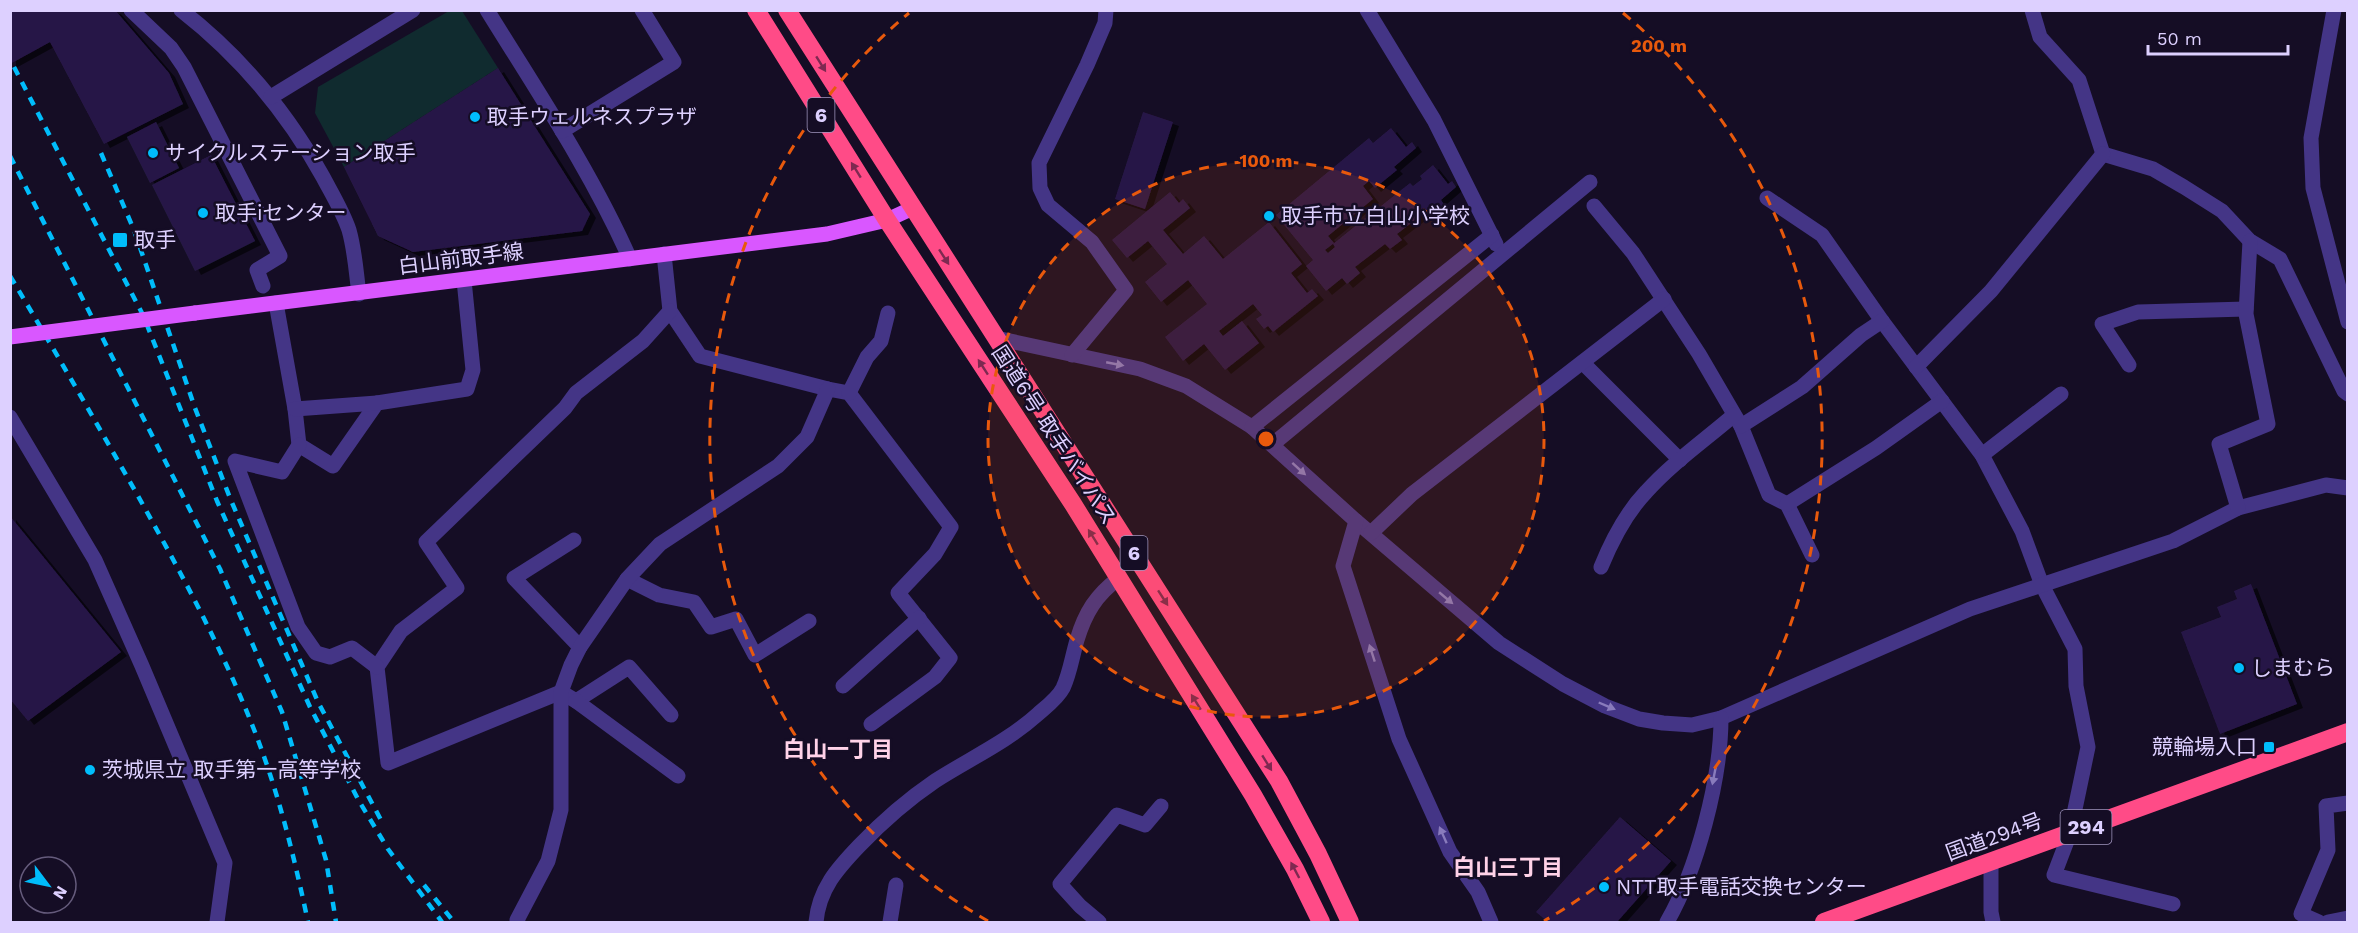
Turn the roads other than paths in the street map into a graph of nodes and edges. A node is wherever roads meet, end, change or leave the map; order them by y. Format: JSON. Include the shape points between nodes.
{"nodes":[{"id":1,"x":131,"y":10,"type":"edge"},
{"id":2,"x":181,"y":10,"type":"edge"},
{"id":3,"x":413,"y":10,"type":"edge"},
{"id":4,"x":487,"y":10,"type":"edge"},
{"id":5,"x":642,"y":10,"type":"edge"},
{"id":6,"x":756,"y":10,"type":"edge"},
{"id":7,"x":788,"y":10,"type":"edge"},
{"id":8,"x":1106,"y":10,"type":"edge"},
{"id":9,"x":1367,"y":10,"type":"edge"},
{"id":10,"x":2032,"y":10,"type":"edge"},
{"id":11,"x":2334,"y":10,"type":"edge"},
{"id":12,"x":271,"y":97,"type":"junction"},
{"id":13,"x":562,"y":131,"type":"junction"},
{"id":14,"x":2103,"y":154,"type":"junction"},
{"id":15,"x":1590,"y":182,"type":"dead end"},
{"id":16,"x":1767,"y":198,"type":"dead end"},
{"id":17,"x":1594,"y":206,"type":"dead end"},
{"id":18,"x":912,"y":208,"type":"junction"},
{"id":19,"x":887,"y":220,"type":"junction"},
{"id":20,"x":1492,"y":235,"type":"junction"},
{"id":21,"x":2250,"y":241,"type":"junction"},
{"id":22,"x":664,"y":254,"type":"junction"},
{"id":23,"x":1502,"y":255,"type":"junction"},
{"id":24,"x":630,"y":259,"type":"junction"},
{"id":25,"x":464,"y":280,"type":"junction"},
{"id":26,"x":262,"y":286,"type":"dead end"},
{"id":27,"x":359,"y":294,"type":"junction"},
{"id":28,"x":1664,"y":299,"type":"junction"},
{"id":29,"x":276,"y":303,"type":"junction"},
{"id":30,"x":2246,"y":309,"type":"junction"},
{"id":31,"x":670,"y":311,"type":"junction"},
{"id":32,"x":888,"y":313,"type":"dead end"},
{"id":33,"x":1882,"y":321,"type":"junction"},
{"id":34,"x":2348,"y":322,"type":"edge"},
{"id":35,"x":10,"y":337,"type":"edge"},
{"id":36,"x":996,"y":338,"type":"junction"},
{"id":37,"x":1072,"y":356,"type":"junction"},
{"id":38,"x":1583,"y":363,"type":"junction"},
{"id":39,"x":2129,"y":365,"type":"dead end"},
{"id":40,"x":1916,"y":367,"type":"junction"},
{"id":41,"x":828,"y":389,"type":"junction"},
{"id":42,"x":849,"y":393,"type":"junction"},
{"id":43,"x":2061,"y":394,"type":"dead end"},
{"id":44,"x":2348,"y":394,"type":"edge"},
{"id":45,"x":1942,"y":401,"type":"junction"},
{"id":46,"x":377,"y":403,"type":"junction"},
{"id":47,"x":295,"y":409,"type":"junction"},
{"id":48,"x":10,"y":417,"type":"edge"},
{"id":49,"x":1737,"y":420,"type":"junction"},
{"id":50,"x":1252,"y":427,"type":"junction"},
{"id":51,"x":1273,"y":444,"type":"junction"},
{"id":52,"x":299,"y":445,"type":"junction"},
{"id":53,"x":1982,"y":455,"type":"junction"},
{"id":54,"x":1680,"y":460,"type":"junction"},
{"id":55,"x":2348,"y":488,"type":"edge"},
{"id":56,"x":1787,"y":504,"type":"junction"},
{"id":57,"x":2238,"y":508,"type":"junction"},
{"id":58,"x":1356,"y":521,"type":"junction"},
{"id":59,"x":1371,"y":533,"type":"junction"},
{"id":60,"x":574,"y":540,"type":"dead end"},
{"id":61,"x":1812,"y":555,"type":"dead end"},
{"id":62,"x":1601,"y":567,"type":"dead end"},
{"id":63,"x":1119,"y":578,"type":"junction"},
{"id":64,"x":627,"y":579,"type":"junction"},
{"id":65,"x":2042,"y":585,"type":"junction"},
{"id":66,"x":918,"y":618,"type":"junction"},
{"id":67,"x":809,"y":621,"type":"dead end"},
{"id":68,"x":580,"y":647,"type":"junction"},
{"id":69,"x":377,"y":667,"type":"junction"},
{"id":70,"x":843,"y":686,"type":"dead end"},
{"id":71,"x":561,"y":692,"type":"junction"},
{"id":72,"x":576,"y":701,"type":"junction"},
{"id":73,"x":671,"y":715,"type":"dead end"},
{"id":74,"x":1721,"y":718,"type":"junction"},
{"id":75,"x":871,"y":724,"type":"dead end"},
{"id":76,"x":2348,"y":732,"type":"edge"},
{"id":77,"x":678,"y":776,"type":"dead end"},
{"id":78,"x":2348,"y":803,"type":"edge"},
{"id":79,"x":1161,"y":806,"type":"dead end"},
{"id":80,"x":2070,"y":833,"type":"junction"},
{"id":81,"x":1991,"y":862,"type":"junction"},
{"id":82,"x":896,"y":885,"type":"dead end"},
{"id":83,"x":2173,"y":904,"type":"dead end"},
{"id":84,"x":2348,"y":918,"type":"edge"},
{"id":85,"x":216,"y":922,"type":"edge"},
{"id":86,"x":518,"y":922,"type":"edge"},
{"id":87,"x":816,"y":922,"type":"edge"},
{"id":88,"x":890,"y":922,"type":"edge"},
{"id":89,"x":1099,"y":922,"type":"edge"},
{"id":90,"x":1321,"y":922,"type":"edge"},
{"id":91,"x":1350,"y":922,"type":"edge"},
{"id":92,"x":1491,"y":922,"type":"edge"},
{"id":93,"x":1666,"y":922,"type":"edge"},
{"id":94,"x":1824,"y":922,"type":"edge"},
{"id":95,"x":1993,"y":922,"type":"edge"},
{"id":96,"x":2319,"y":922,"type":"edge"},
{"id":97,"x":2328,"y":922,"type":"edge"}],
"edges":[{"from":1,"to":26,"type":"street","via":[[171,48],[184,67],[280,256],[257,270]]},
{"from":2,"to":12,"type":"street"},
{"from":3,"to":12,"type":"street"},
{"from":4,"to":13,"type":"street"},
{"from":5,"to":13,"type":"street","via":[[674,62]]},
{"from":19,"to":6,"type":"highway","name":"国道6号 取手バイパス","number":"6","one_way":true},
{"from":7,"to":18,"type":"highway","name":"国道6号 取手バイパス","number":"6","one_way":true},
{"from":8,"to":37,"type":"street","via":[[1087,65],[1039,163],[1040,188],[1048,205],[1092,242],[1126,290]]},
{"from":9,"to":20,"type":"street","via":[[1434,120]]},
{"from":10,"to":14,"type":"street","via":[[2040,37],[2079,80]]},
{"from":11,"to":34,"type":"street","via":[[2311,138],[2313,188]]},
{"from":12,"to":27,"type":"street","via":[[337,203],[354,249]]},
{"from":13,"to":24,"type":"street"},
{"from":14,"to":21,"type":"street","via":[[2152,169],[2184,187],[2222,211]]},
{"from":14,"to":40,"type":"street","via":[[1991,291]]},
{"from":15,"to":23,"type":"street"},
{"from":16,"to":33,"type":"street","via":[[1822,236]]},
{"from":17,"to":28,"type":"street"},
{"from":18,"to":19,"type":"main road","name":"白山前取手線"},
{"from":18,"to":36,"type":"highway","name":"国道6号 取手バイパス","number":"6","one_way":true},
{"from":19,"to":22,"type":"main road","name":"白山前取手線","via":[[827,234]]},
{"from":63,"to":19,"type":"highway","name":"国道6号 取手バイパス","number":"6","one_way":true},
{"from":20,"to":23,"type":"street"},
{"from":20,"to":50,"type":"street"},
{"from":21,"to":30,"type":"street"},
{"from":21,"to":44,"type":"street","via":[[2280,259]]},
{"from":22,"to":24,"type":"main road","name":"白山前取手線"},
{"from":22,"to":31,"type":"street"},
{"from":23,"to":51,"type":"street"},
{"from":24,"to":25,"type":"main road","name":"白山前取手線"},
{"from":25,"to":27,"type":"main road","name":"白山前取手線"},
{"from":25,"to":46,"type":"street","via":[[473,370],[467,389]]},
{"from":27,"to":29,"type":"main road","name":"白山前取手線"},
{"from":28,"to":38,"type":"street"},
{"from":28,"to":49,"type":"street"},
{"from":29,"to":35,"type":"main road","name":"白山前取手線","bridge":true},
{"from":29,"to":47,"type":"street"},
{"from":30,"to":39,"type":"street","via":[[2138,312],[2102,324]]},
{"from":30,"to":57,"type":"street","via":[[2268,424],[2219,444]]},
{"from":31,"to":41,"type":"street","via":[[700,356]]},
{"from":31,"to":69,"type":"street","via":[[643,341],[576,393],[426,542],[458,588],[401,630]]},
{"from":32,"to":42,"type":"street","via":[[881,341],[867,357]]},
{"from":33,"to":40,"type":"street"},
{"from":33,"to":49,"type":"street","via":[[1802,387]]},
{"from":36,"to":37,"type":"street"},
{"from":36,"to":91,"type":"highway","name":"国道6号 取手バイパス","number":"6","one_way":true,"via":[[1279,781]]},
{"from":37,"to":50,"type":"street","one_way":true,"via":[[1140,369],[1186,386]]},
{"from":38,"to":54,"type":"street"},
{"from":38,"to":59,"type":"street","via":[[1412,494]]},
{"from":40,"to":45,"type":"street"},
{"from":41,"to":42,"type":"street"},
{"from":41,"to":64,"type":"street","via":[[807,437],[778,466],[660,544]]},
{"from":42,"to":66,"type":"street","via":[[951,527],[935,554],[898,592]]},
{"from":43,"to":53,"type":"street"},
{"from":45,"to":53,"type":"street"},
{"from":45,"to":56,"type":"street"},
{"from":46,"to":47,"type":"street"},
{"from":46,"to":52,"type":"street","via":[[333,466]]},
{"from":47,"to":52,"type":"street"},
{"from":48,"to":85,"type":"street","via":[[95,561],[225,863]]},
{"from":49,"to":54,"type":"street"},
{"from":49,"to":56,"type":"street","via":[[1769,495]]},
{"from":50,"to":51,"type":"street"},
{"from":51,"to":58,"type":"street","one_way":true},
{"from":52,"to":69,"type":"street","via":[[282,472],[235,461],[298,627],[316,653],[330,657],[352,648]]},
{"from":53,"to":65,"type":"street","via":[[2022,531]]},
{"from":54,"to":62,"type":"street","via":[[1646,492],[1623,522]]},
{"from":55,"to":57,"type":"street","via":[[2326,485]]},
{"from":56,"to":61,"type":"street"},
{"from":57,"to":65,"type":"street","via":[[2173,541]]},
{"from":58,"to":59,"type":"street"},
{"from":92,"to":58,"type":"street","one_way":true,"via":[[1478,892],[1450,852],[1400,739],[1343,566]]},
{"from":59,"to":74,"type":"street","one_way":true,"via":[[1499,643],[1594,701],[1639,719],[1663,723],[1692,725]]},
{"from":60,"to":68,"type":"street","via":[[514,578]]},
{"from":63,"to":87,"type":"street","via":[[1101,592],[1087,614],[1061,691],[1004,740],[934,782],[886,818],[834,871],[817,907]]},
{"from":90,"to":63,"type":"highway","name":"国道6号 取手バイパス","number":"6","one_way":true,"via":[[1253,795]]},
{"from":64,"to":67,"type":"street","via":[[659,595],[694,602],[711,627],[736,619],[755,655]]},
{"from":64,"to":68,"type":"street"},
{"from":65,"to":74,"type":"street","via":[[1970,609]]},
{"from":65,"to":80,"type":"street","via":[[2075,649],[2076,686],[2088,747]]},
{"from":66,"to":70,"type":"street"},
{"from":66,"to":75,"type":"street","via":[[950,658],[935,677]]},
{"from":68,"to":71,"type":"street"},
{"from":69,"to":71,"type":"street","via":[[388,764]]},
{"from":71,"to":72,"type":"street"},
{"from":71,"to":86,"type":"street","via":[[561,810],[548,861]]},
{"from":72,"to":73,"type":"street","via":[[629,667]]},
{"from":72,"to":77,"type":"street"},
{"from":74,"to":93,"type":"street","one_way":true,"via":[[1721,740],[1694,862]]},
{"from":76,"to":80,"type":"highway","name":"国道294号","number":"294"},
{"from":78,"to":96,"type":"street","via":[[2326,807],[2328,850],[2301,914]]},
{"from":79,"to":89,"type":"street","via":[[1145,825],[1117,814],[1060,884]]},
{"from":80,"to":81,"type":"highway","name":"国道294号","number":"294"},
{"from":80,"to":83,"type":"street","via":[[2054,875]]},
{"from":81,"to":94,"type":"highway","name":"国道294号","number":"294"},
{"from":81,"to":95,"type":"street"},
{"from":82,"to":88,"type":"street"},
{"from":84,"to":97,"type":"street"}]}
